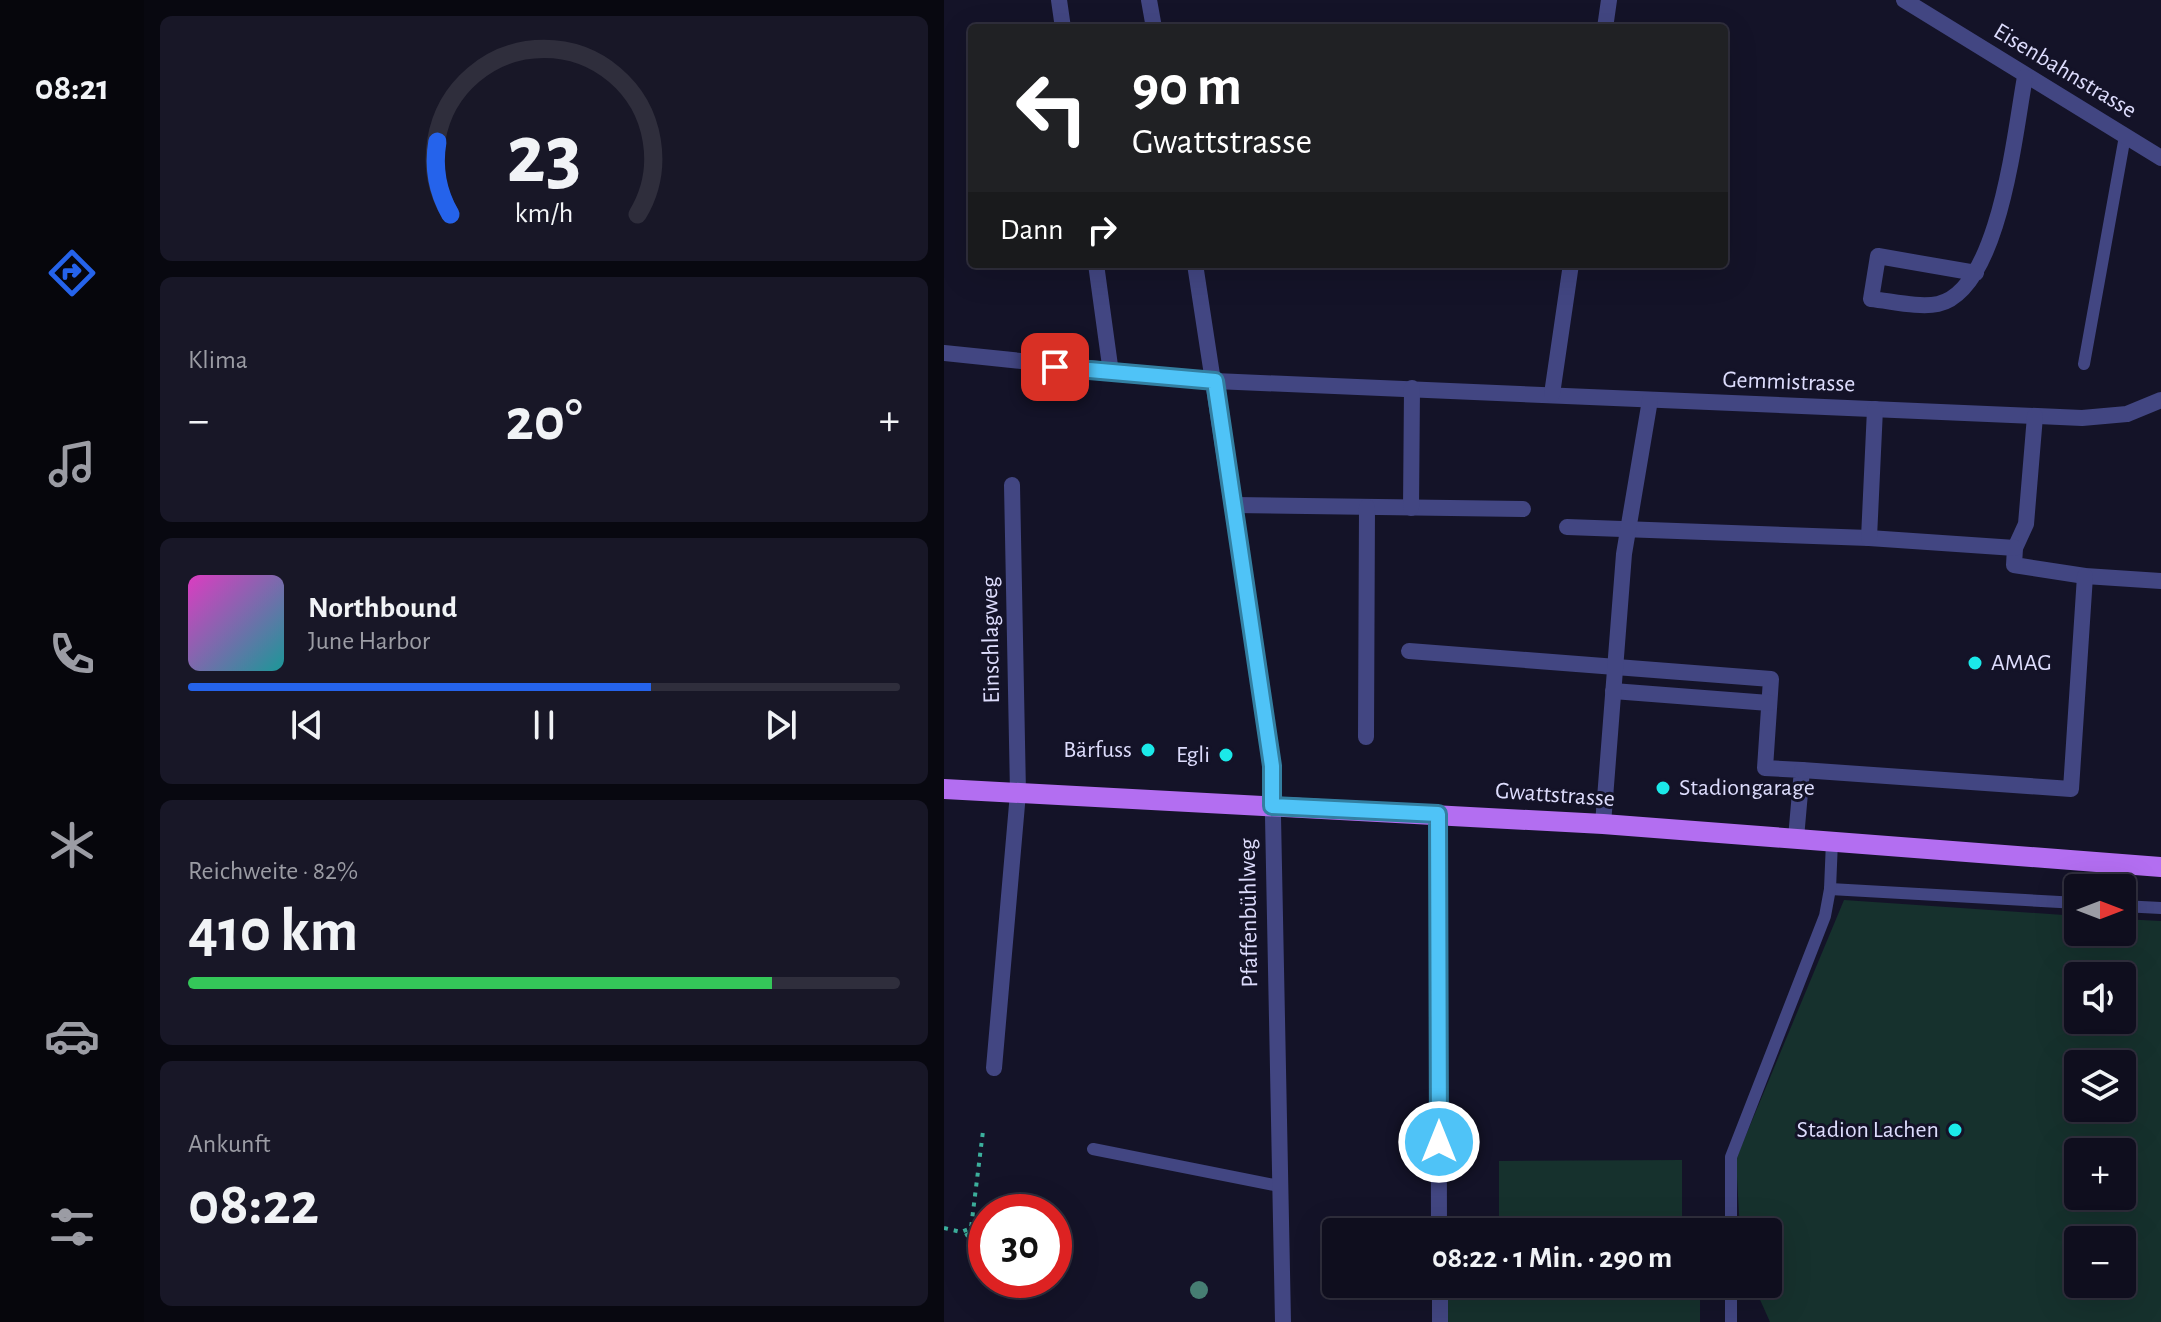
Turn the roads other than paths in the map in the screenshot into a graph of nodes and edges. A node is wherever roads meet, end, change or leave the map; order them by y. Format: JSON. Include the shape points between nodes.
{"nodes":[{"id":1,"x":1059,"y":0,"type":"edge"},
{"id":2,"x":1149,"y":0,"type":"edge"},
{"id":3,"x":1609,"y":0,"type":"edge"},
{"id":4,"x":1904,"y":0,"type":"edge"},
{"id":5,"x":1062,"y":24,"type":"edge"},
{"id":6,"x":1153,"y":24,"type":"edge"},
{"id":7,"x":1606,"y":24,"type":"edge"},
{"id":8,"x":2025,"y":77,"type":"junction"},
{"id":9,"x":2125,"y":136,"type":"junction"},
{"id":10,"x":2161,"y":158,"type":"edge"},
{"id":11,"x":1097,"y":268,"type":"edge"},
{"id":12,"x":1196,"y":268,"type":"edge"},
{"id":13,"x":1570,"y":268,"type":"edge"},
{"id":14,"x":1976,"y":273,"type":"junction"},
{"id":15,"x":944,"y":353,"type":"edge"},
{"id":16,"x":2084,"y":364,"type":"dead end"},
{"id":17,"x":1111,"y":373,"type":"junction"},
{"id":18,"x":1215,"y":381,"type":"junction"},
{"id":19,"x":1412,"y":388,"type":"junction"},
{"id":20,"x":1552,"y":394,"type":"junction"},
{"id":21,"x":1650,"y":400,"type":"junction"},
{"id":22,"x":2161,"y":400,"type":"edge"},
{"id":23,"x":1875,"y":409,"type":"junction"},
{"id":24,"x":2035,"y":416,"type":"junction"},
{"id":25,"x":1012,"y":485,"type":"dead end"},
{"id":26,"x":1234,"y":505,"type":"junction"},
{"id":27,"x":1367,"y":507,"type":"junction"},
{"id":28,"x":1411,"y":508,"type":"junction"},
{"id":29,"x":1523,"y":509,"type":"dead end"},
{"id":30,"x":1567,"y":527,"type":"dead end"},
{"id":31,"x":1628,"y":532,"type":"junction"},
{"id":32,"x":1869,"y":538,"type":"junction"},
{"id":33,"x":2015,"y":548,"type":"junction"},
{"id":34,"x":2085,"y":576,"type":"junction"},
{"id":35,"x":2161,"y":581,"type":"edge"},
{"id":36,"x":1409,"y":651,"type":"dead end"},
{"id":37,"x":1615,"y":667,"type":"junction"},
{"id":38,"x":1613,"y":691,"type":"junction"},
{"id":39,"x":1769,"y":703,"type":"junction"},
{"id":40,"x":1366,"y":737,"type":"dead end"},
{"id":41,"x":1802,"y":770,"type":"junction"},
{"id":42,"x":944,"y":789,"type":"edge"},
{"id":43,"x":1018,"y":793,"type":"junction"},
{"id":44,"x":1272,"y":806,"type":"junction"},
{"id":45,"x":1438,"y":814,"type":"junction"},
{"id":46,"x":1603,"y":824,"type":"junction"},
{"id":47,"x":1796,"y":838,"type":"junction"},
{"id":48,"x":1832,"y":841,"type":"junction"},
{"id":49,"x":2161,"y":867,"type":"edge"},
{"id":50,"x":1830,"y":889,"type":"junction"},
{"id":51,"x":2064,"y":902,"type":"edge"},
{"id":52,"x":2136,"y":907,"type":"edge"},
{"id":53,"x":2161,"y":908,"type":"edge"},
{"id":54,"x":994,"y":1068,"type":"dead end"},
{"id":55,"x":1093,"y":1149,"type":"dead end"},
{"id":56,"x":1279,"y":1186,"type":"junction"},
{"id":57,"x":1439,"y":1218,"type":"edge"},
{"id":58,"x":1731,"y":1218,"type":"edge"},
{"id":59,"x":1440,"y":1298,"type":"edge"},
{"id":60,"x":1731,"y":1298,"type":"edge"},
{"id":61,"x":1283,"y":1322,"type":"edge"},
{"id":62,"x":1440,"y":1322,"type":"edge"},
{"id":63,"x":1731,"y":1322,"type":"edge"}],
"edges":[{"from":1,"to":5,"type":"street"},
{"from":2,"to":6,"type":"street"},
{"from":3,"to":7,"type":"street"},
{"from":4,"to":8,"type":"street","name":"Eisenbahnstrasse"},
{"from":8,"to":9,"type":"street","name":"Eisenbahnstrasse"},
{"from":8,"to":14,"type":"street","via":[[1999,210],[1988,252]]},
{"from":9,"to":10,"type":"street","name":"Eisenbahnstrasse"},
{"from":9,"to":16,"type":"lane"},
{"from":11,"to":17,"type":"street"},
{"from":12,"to":18,"type":"street","name":"Pfaffenbühlweg"},
{"from":13,"to":20,"type":"street"},
{"from":14,"to":14,"type":"street","via":[[1936,305],[1871,299],[1878,256]]},
{"from":15,"to":17,"type":"street","name":"Gemmistrasse"},
{"from":17,"to":18,"type":"street","name":"Gemmistrasse"},
{"from":18,"to":19,"type":"street","name":"Gemmistrasse"},
{"from":18,"to":26,"type":"street","name":"Pfaffenbühlweg"},
{"from":19,"to":20,"type":"street","name":"Gemmistrasse"},
{"from":19,"to":28,"type":"street"},
{"from":20,"to":21,"type":"street","name":"Gemmistrasse"},
{"from":21,"to":23,"type":"street","name":"Gemmistrasse"},
{"from":21,"to":31,"type":"street"},
{"from":22,"to":24,"type":"street","name":"Gemmistrasse","via":[[2127,414]]},
{"from":23,"to":24,"type":"street","name":"Gemmistrasse"},
{"from":23,"to":32,"type":"street"},
{"from":24,"to":33,"type":"street","via":[[2026,524]]},
{"from":25,"to":43,"type":"street","name":"Einschlagweg"},
{"from":26,"to":27,"type":"street"},
{"from":26,"to":44,"type":"street","name":"Pfaffenbühlweg","via":[[1272,766]]},
{"from":27,"to":28,"type":"street"},
{"from":27,"to":40,"type":"street"},
{"from":28,"to":29,"type":"street"},
{"from":30,"to":31,"type":"street"},
{"from":31,"to":32,"type":"street"},
{"from":31,"to":37,"type":"street"},
{"from":32,"to":33,"type":"street"},
{"from":33,"to":34,"type":"street","via":[[2014,565]]},
{"from":34,"to":35,"type":"street"},
{"from":34,"to":41,"type":"street","via":[[2071,789]]},
{"from":36,"to":37,"type":"street"},
{"from":37,"to":38,"type":"street"},
{"from":37,"to":39,"type":"street","via":[[1771,679]]},
{"from":38,"to":39,"type":"street"},
{"from":38,"to":46,"type":"street"},
{"from":39,"to":41,"type":"street","via":[[1765,768]]},
{"from":41,"to":47,"type":"street"},
{"from":42,"to":43,"type":"main road","name":"Gwattstrasse"},
{"from":43,"to":44,"type":"main road","name":"Gwattstrasse"},
{"from":43,"to":54,"type":"street","name":"Einschlagweg"},
{"from":44,"to":45,"type":"main road","name":"Gwattstrasse"},
{"from":44,"to":56,"type":"street","name":"Pfaffenbühlweg"},
{"from":45,"to":46,"type":"main road","name":"Gwattstrasse"},
{"from":45,"to":57,"type":"street"},
{"from":46,"to":47,"type":"main road","name":"Gwattstrasse"},
{"from":47,"to":48,"type":"main road","name":"Gwattstrasse"},
{"from":48,"to":49,"type":"main road","name":"Gwattstrasse"},
{"from":48,"to":50,"type":"lane"},
{"from":50,"to":51,"type":"lane"},
{"from":50,"to":58,"type":"lane","via":[[1825,916],[1731,1157]]},
{"from":52,"to":53,"type":"lane"},
{"from":55,"to":56,"type":"lane"},
{"from":56,"to":61,"type":"street","name":"Pfaffenbühlweg"},
{"from":59,"to":62,"type":"street"},
{"from":60,"to":63,"type":"lane"}]}
